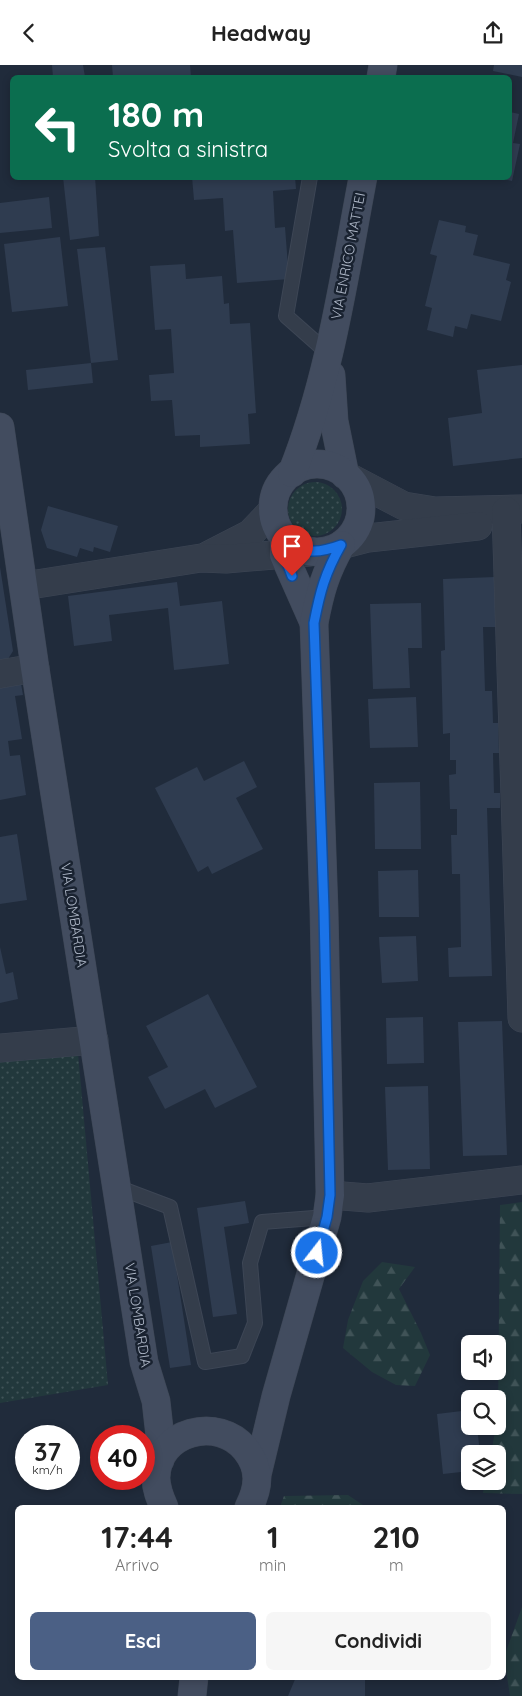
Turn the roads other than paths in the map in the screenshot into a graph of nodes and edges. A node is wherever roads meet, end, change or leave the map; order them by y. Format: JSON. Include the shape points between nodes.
{"nodes":[{"id":1,"x":309,"y":180,"type":"edge"},
{"id":2,"x":362,"y":180,"type":"edge"},
{"id":3,"x":331,"y":344,"type":"junction"},
{"id":4,"x":0,"y":427,"type":"edge"},
{"id":5,"x":292,"y":473,"type":"junction"},
{"id":6,"x":345,"y":475,"type":"junction"},
{"id":7,"x":272,"y":511,"type":"junction"},
{"id":8,"x":514,"y":515,"type":"edge"},
{"id":9,"x":341,"y":545,"type":"junction"},
{"id":10,"x":293,"y":548,"type":"junction"},
{"id":11,"x":201,"y":559,"type":"junction"},
{"id":12,"x":24,"y":586,"type":"junction"},
{"id":13,"x":314,"y":623,"type":"junction"},
{"id":14,"x":35,"y":668,"type":"junction"},
{"id":15,"x":0,"y":674,"type":"edge"},
{"id":16,"x":522,"y":1018,"type":"edge"},
{"id":17,"x":94,"y":1040,"type":"junction"},
{"id":18,"x":0,"y":1047,"type":"edge"},
{"id":19,"x":522,"y":1180,"type":"edge"},
{"id":20,"x":117,"y":1187,"type":"junction"},
{"id":21,"x":328,"y":1206,"type":"junction"},
{"id":22,"x":276,"y":1396,"type":"junction"},
{"id":23,"x":156,"y":1401,"type":"junction"},
{"id":24,"x":207,"y":1431,"type":"junction"},
{"id":25,"x":160,"y":1461,"type":"junction"},
{"id":26,"x":257,"y":1475,"type":"junction"},
{"id":27,"x":160,"y":1503,"type":"edge"},
{"id":28,"x":250,"y":1505,"type":"edge"},
{"id":29,"x":180,"y":1680,"type":"edge"},
{"id":30,"x":194,"y":1680,"type":"edge"},
{"id":31,"x":182,"y":1696,"type":"edge"},
{"id":32,"x":192,"y":1696,"type":"edge"}],
"edges":[{"from":1,"to":3,"type":"lane","via":[[286,316]]},
{"from":2,"to":3,"type":"street","name":"VIA ENRICO MATTEI"},
{"from":3,"to":5,"type":"street","name":"VIA ENRICO MATTEI","via":[[311,421]]},
{"from":3,"to":6,"type":"street","name":"VIA ENRICO MATTEI","via":[[334,421]]},
{"from":4,"to":12,"type":"street","name":"VIA LOMBARDIA"},
{"from":5,"to":6,"type":"street","via":[[310,464],[327,465]]},
{"from":5,"to":7,"type":"street","via":[[281,482],[274,496]]},
{"from":6,"to":8,"type":"street","via":[[404,506]]},
{"from":6,"to":9,"type":"street","via":[[358,491],[361,506],[359,522]]},
{"from":7,"to":10,"type":"street","via":[[276,526]]},
{"from":7,"to":11,"type":"street","via":[[250,534]]},
{"from":8,"to":9,"type":"street"},
{"from":8,"to":16,"type":"street"},
{"from":9,"to":10,"type":"street","via":[[325,551]]},
{"from":9,"to":13,"type":"street","via":[[322,582]]},
{"from":10,"to":11,"type":"street","via":[[226,559]]},
{"from":10,"to":13,"type":"street"},
{"from":11,"to":12,"type":"street"},
{"from":12,"to":14,"type":"street","name":"VIA LOMBARDIA"},
{"from":13,"to":21,"type":"street","via":[[324,910]]},
{"from":14,"to":15,"type":"street"},
{"from":14,"to":17,"type":"street","name":"VIA LOMBARDIA"},
{"from":17,"to":18,"type":"street"},
{"from":17,"to":20,"type":"street","name":"VIA LOMBARDIA"},
{"from":19,"to":21,"type":"street","via":[[368,1198]]},
{"from":20,"to":21,"type":"lane","via":[[170,1207],[205,1362],[242,1356],[255,1323],[250,1263],[262,1222]]},
{"from":20,"to":23,"type":"street","name":"VIA LOMBARDIA","via":[[144,1362]]},
{"from":21,"to":22,"type":"street"},
{"from":22,"to":24,"type":"street","via":[[254,1421]]},
{"from":22,"to":26,"type":"street"},
{"from":23,"to":24,"type":"street","via":[[178,1420]]},
{"from":23,"to":25,"type":"street","name":"VIA LOMBARDIA"},
{"from":24,"to":25,"type":"street","via":[[180,1437],[167,1448]]},
{"from":24,"to":26,"type":"street","via":[[230,1436],[240,1443],[252,1457]]},
{"from":25,"to":27,"type":"street","name":"VIA LOMBARDIA","via":[[156,1477]]},
{"from":26,"to":28,"type":"street","via":[[256,1493]]},
{"from":29,"to":31,"type":"street"},
{"from":30,"to":32,"type":"street"}]}
